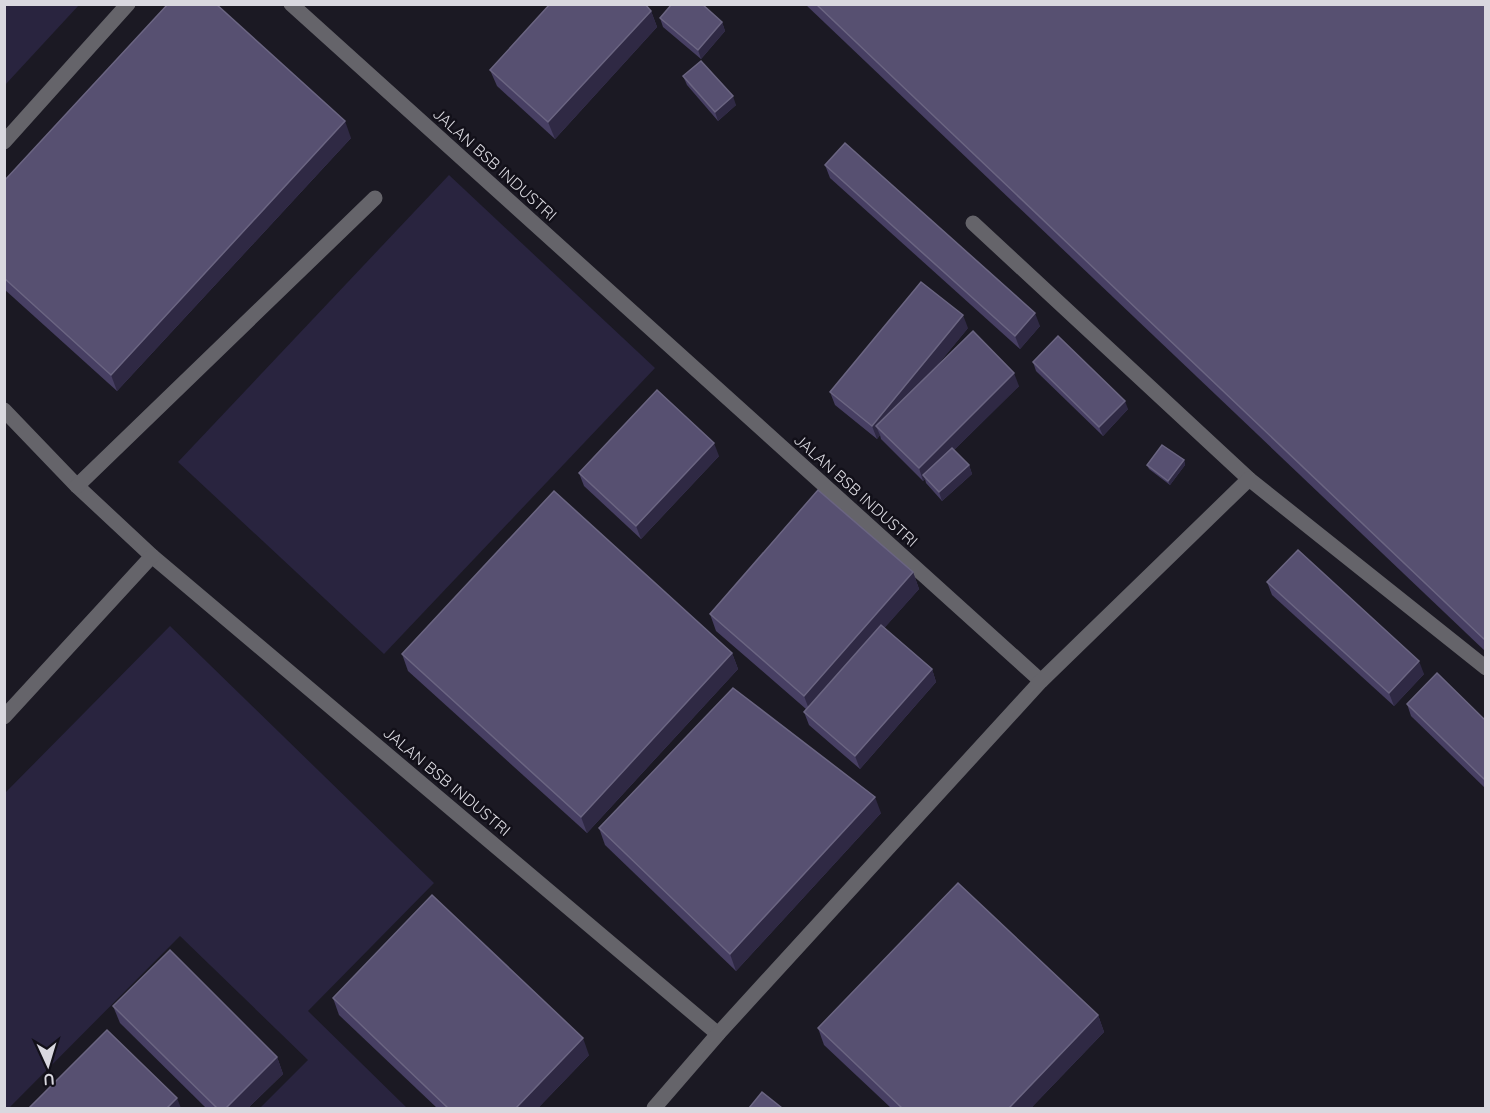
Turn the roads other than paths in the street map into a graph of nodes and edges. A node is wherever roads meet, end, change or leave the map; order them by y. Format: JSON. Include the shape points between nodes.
{"nodes":[{"id":1,"x":128,"y":4,"type":"edge"},
{"id":2,"x":291,"y":4,"type":"edge"},
{"id":3,"x":4,"y":142,"type":"edge"},
{"id":4,"x":375,"y":198,"type":"dead end"},
{"id":5,"x":973,"y":223,"type":"dead end"},
{"id":6,"x":4,"y":410,"type":"edge"},
{"id":7,"x":1249,"y":479,"type":"junction"},
{"id":8,"x":77,"y":486,"type":"junction"},
{"id":9,"x":152,"y":556,"type":"junction"},
{"id":10,"x":1485,"y":668,"type":"edge"},
{"id":11,"x":1041,"y":681,"type":"junction"},
{"id":12,"x":4,"y":717,"type":"edge"},
{"id":13,"x":718,"y":1034,"type":"junction"},
{"id":14,"x":664,"y":1105,"type":"edge"}],
"edges":[{"from":1,"to":3,"type":"lane"},
{"from":2,"to":11,"type":"lane","name":"JALAN BSB INDUSTRI"},
{"from":4,"to":8,"type":"lane"},
{"from":5,"to":7,"type":"lane"},
{"from":6,"to":8,"type":"lane","name":"JALAN BSB INDUSTRI"},
{"from":7,"to":10,"type":"lane"},
{"from":7,"to":11,"type":"lane"},
{"from":8,"to":9,"type":"lane","name":"JALAN BSB INDUSTRI"},
{"from":9,"to":12,"type":"lane"},
{"from":9,"to":13,"type":"lane","name":"JALAN BSB INDUSTRI"},
{"from":11,"to":13,"type":"lane"},
{"from":13,"to":14,"type":"lane"}]}
